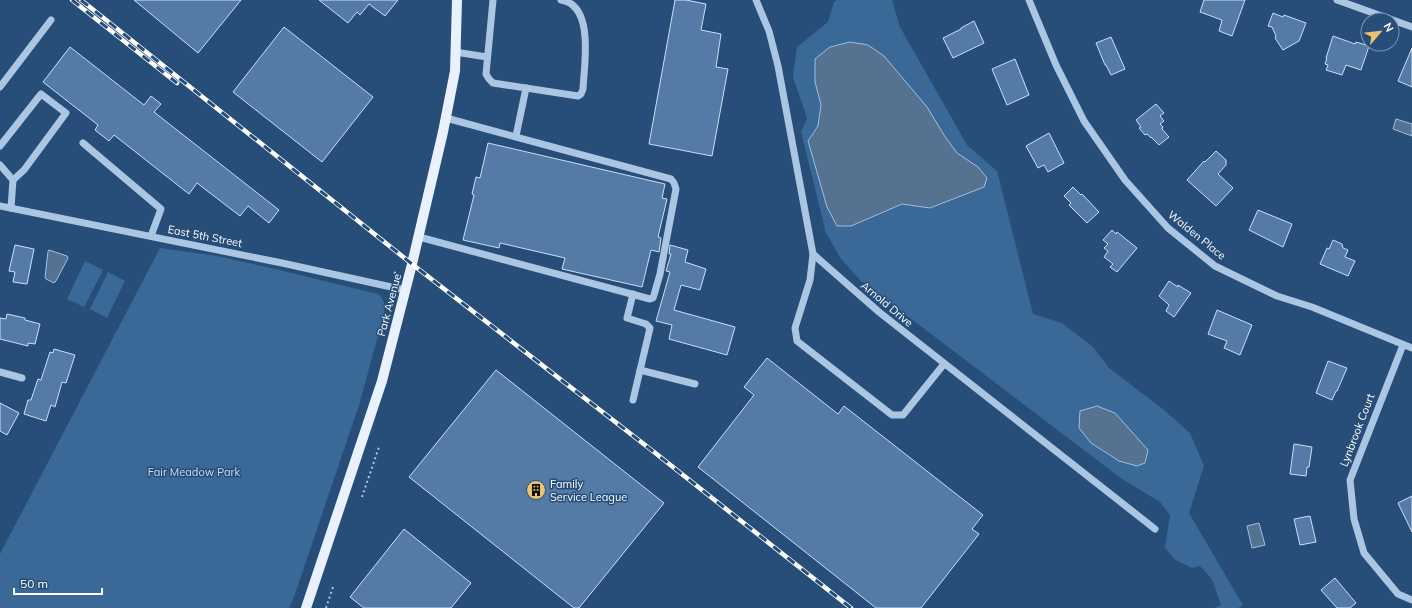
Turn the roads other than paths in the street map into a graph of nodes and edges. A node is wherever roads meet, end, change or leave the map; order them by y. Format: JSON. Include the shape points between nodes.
{"nodes":[{"id":1,"x":457,"y":0,"type":"edge"},
{"id":2,"x":493,"y":0,"type":"edge"},
{"id":3,"x":561,"y":0,"type":"edge"},
{"id":4,"x":756,"y":0,"type":"edge"},
{"id":5,"x":1029,"y":0,"type":"edge"},
{"id":6,"x":1337,"y":0,"type":"edge"},
{"id":7,"x":51,"y":20,"type":"dead end"},
{"id":8,"x":1412,"y":27,"type":"edge"},
{"id":9,"x":455,"y":52,"type":"junction"},
{"id":10,"x":488,"y":57,"type":"junction"},
{"id":11,"x":0,"y":87,"type":"edge"},
{"id":12,"x":526,"y":88,"type":"junction"},
{"id":13,"x":446,"y":118,"type":"junction"},
{"id":14,"x":516,"y":136,"type":"junction"},
{"id":15,"x":83,"y":143,"type":"dead end"},
{"id":16,"x":0,"y":146,"type":"edge"},
{"id":17,"x":0,"y":165,"type":"edge"},
{"id":18,"x":13,"y":180,"type":"junction"},
{"id":19,"x":0,"y":206,"type":"edge"},
{"id":20,"x":11,"y":208,"type":"junction"},
{"id":21,"x":151,"y":236,"type":"junction"},
{"id":22,"x":419,"y":236,"type":"junction"},
{"id":23,"x":813,"y":254,"type":"junction"},
{"id":24,"x":405,"y":290,"type":"junction"},
{"id":25,"x":633,"y":294,"type":"junction"},
{"id":26,"x":1402,"y":345,"type":"junction"},
{"id":27,"x":1412,"y":348,"type":"edge"},
{"id":28,"x":944,"y":364,"type":"junction"},
{"id":29,"x":640,"y":370,"type":"junction"},
{"id":30,"x":0,"y":372,"type":"edge"},
{"id":31,"x":22,"y":378,"type":"dead end"},
{"id":32,"x":695,"y":384,"type":"dead end"},
{"id":33,"x":633,"y":400,"type":"dead end"},
{"id":34,"x":1155,"y":529,"type":"dead end"},
{"id":35,"x":1412,"y":600,"type":"edge"},
{"id":36,"x":306,"y":608,"type":"edge"}],
"edges":[{"from":1,"to":9,"type":"main road","name":"Park Avenue"},
{"from":2,"to":10,"type":"street"},
{"from":3,"to":12,"type":"street","via":[[577,9],[585,31],[581,94],[571,96]]},
{"from":4,"to":23,"type":"street","via":[[769,32],[778,66]]},
{"from":5,"to":26,"type":"street","name":"Walden Place","via":[[1056,65],[1084,121],[1125,180],[1168,228],[1215,266],[1277,296],[1312,307]]},
{"from":6,"to":8,"type":"street"},
{"from":7,"to":11,"type":"street"},
{"from":9,"to":10,"type":"street"},
{"from":9,"to":13,"type":"main road","name":"Park Avenue","via":[[455,71]]},
{"from":10,"to":12,"type":"street","via":[[488,79],[493,83]]},
{"from":12,"to":14,"type":"street"},
{"from":13,"to":14,"type":"street"},
{"from":13,"to":22,"type":"main road","name":"Park Avenue"},
{"from":14,"to":25,"type":"street","via":[[670,179],[674,183],[676,189],[653,298]]},
{"from":15,"to":21,"type":"street","via":[[162,209]]},
{"from":16,"to":18,"type":"street","via":[[41,94],[66,113],[24,170]]},
{"from":17,"to":18,"type":"street"},
{"from":18,"to":20,"type":"street"},
{"from":19,"to":20,"type":"street","name":"East 5th Street"},
{"from":20,"to":21,"type":"street","name":"East 5th Street"},
{"from":21,"to":24,"type":"street","name":"East 5th Street"},
{"from":22,"to":24,"type":"main road","name":"Park Avenue"},
{"from":22,"to":25,"type":"street"},
{"from":23,"to":28,"type":"street","name":"Arnold Drive"},
{"from":23,"to":28,"type":"street","via":[[810,280],[795,328],[797,341],[892,414],[903,416]]},
{"from":24,"to":36,"type":"main road","name":"Park Avenue","via":[[382,381]]},
{"from":25,"to":29,"type":"street","via":[[627,318],[646,324],[650,328]]},
{"from":26,"to":27,"type":"street","name":"Walden Place"},
{"from":26,"to":35,"type":"street","name":"Lynbrook Court","via":[[1350,480],[1354,519],[1364,553],[1398,594]]},
{"from":28,"to":34,"type":"street","name":"Arnold Drive"},
{"from":29,"to":32,"type":"street"},
{"from":29,"to":33,"type":"street"},
{"from":30,"to":31,"type":"street"}]}
